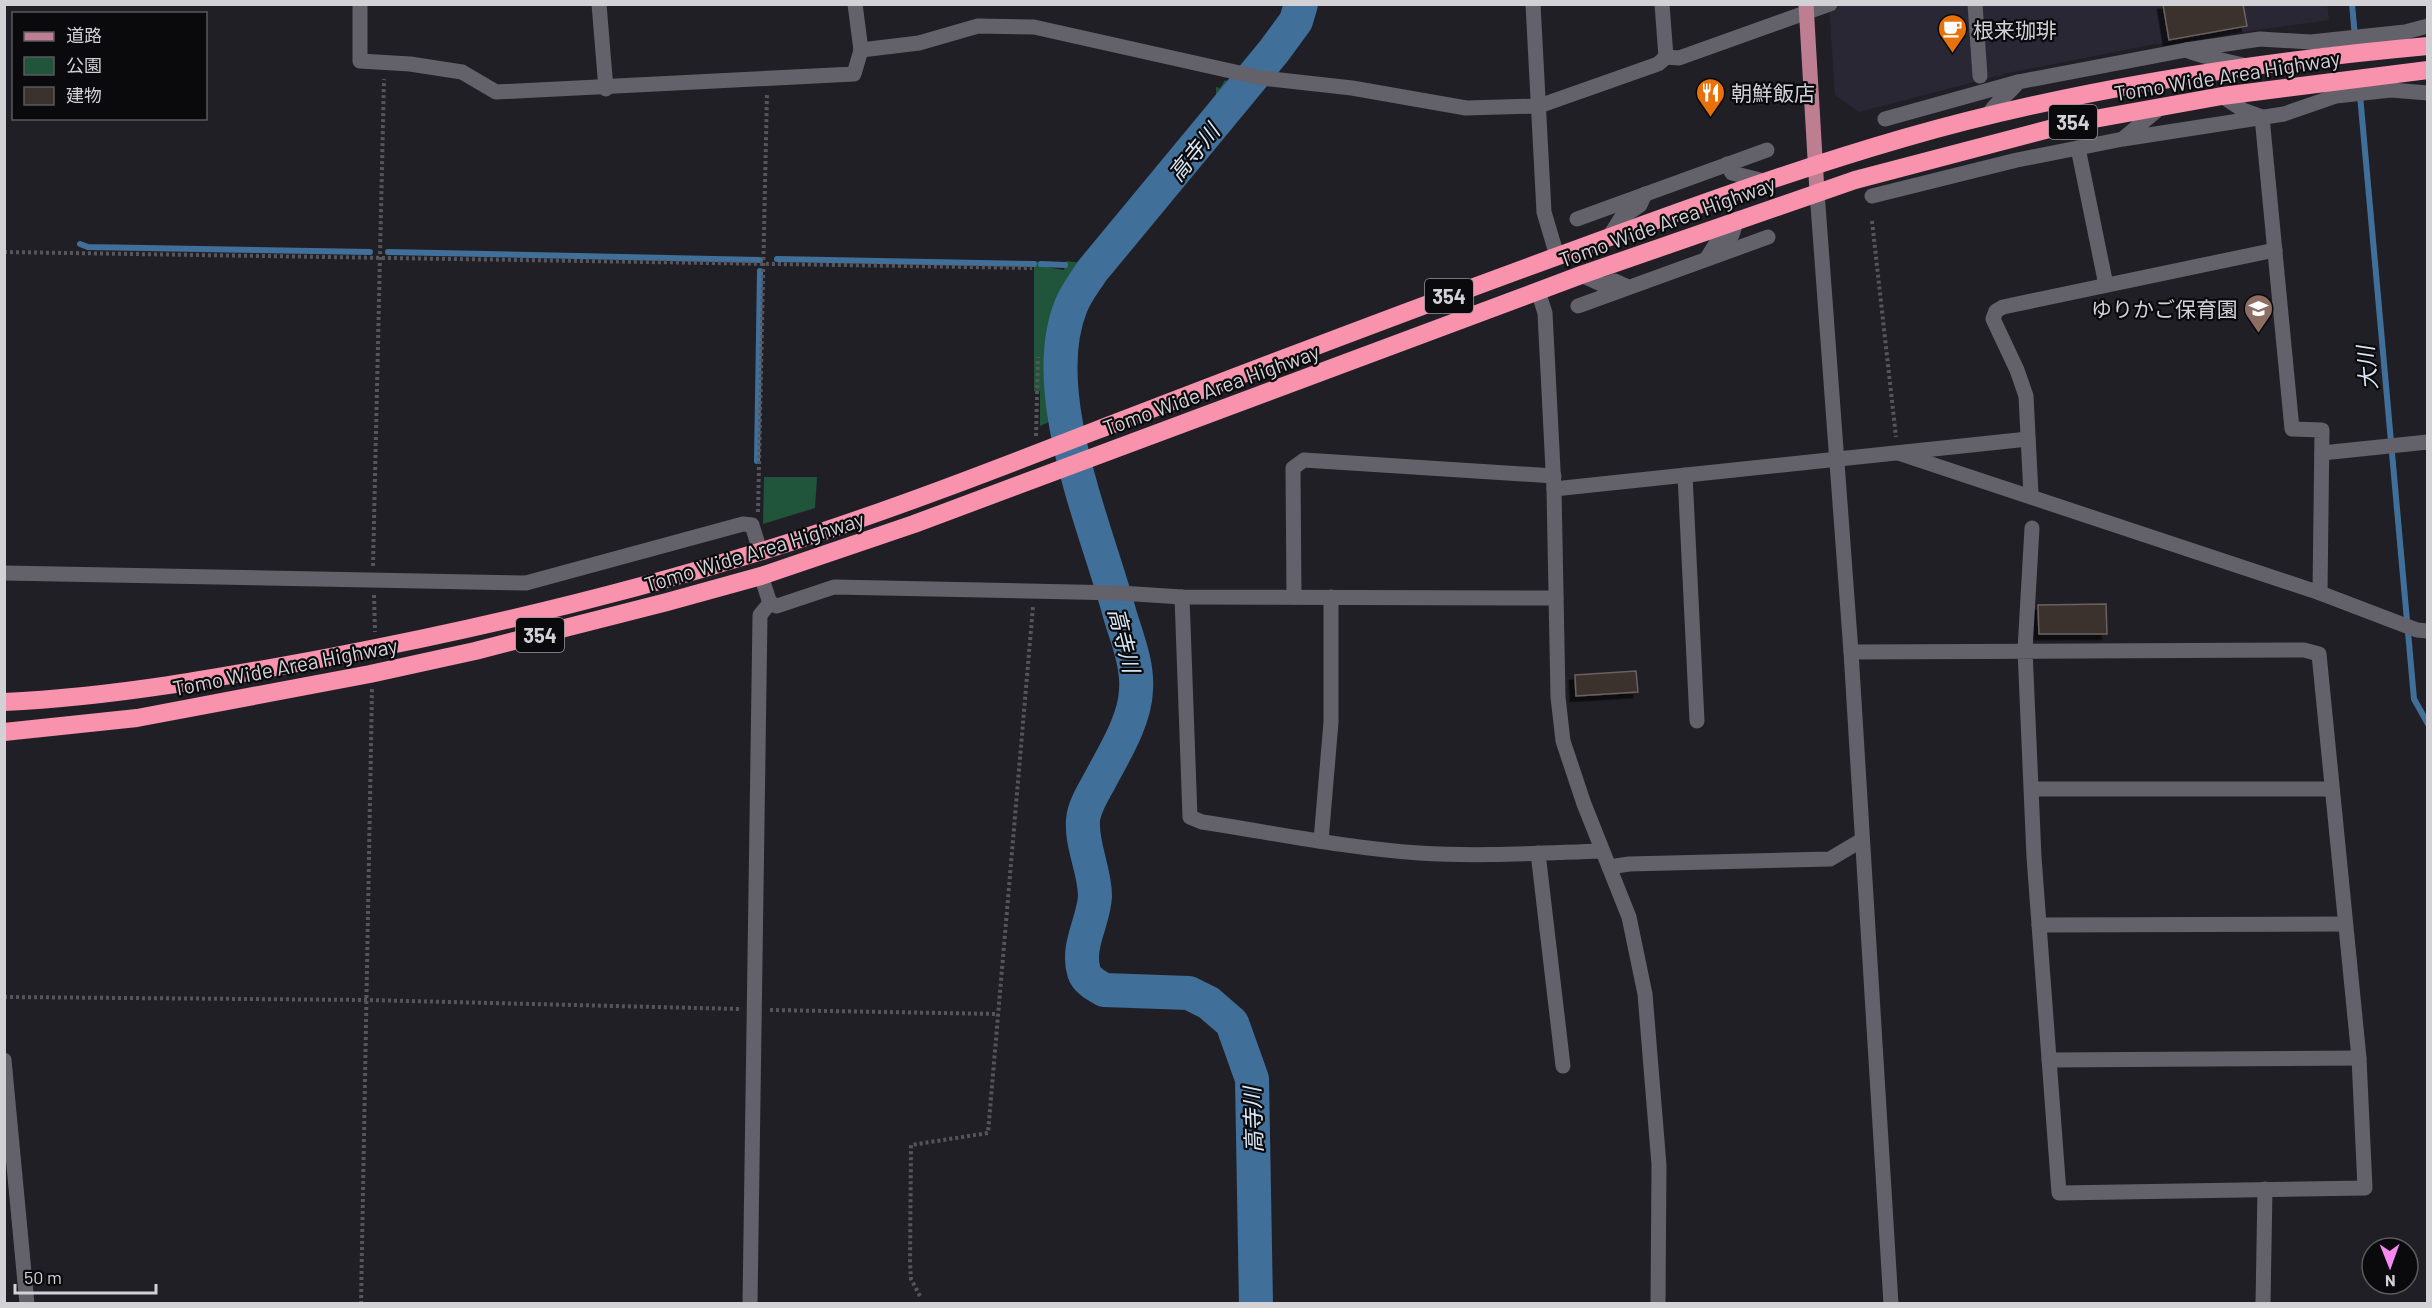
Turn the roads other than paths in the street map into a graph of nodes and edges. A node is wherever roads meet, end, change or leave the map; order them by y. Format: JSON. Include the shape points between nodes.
{"nodes":[{"id":1,"x":360,"y":4,"type":"edge"},
{"id":2,"x":599,"y":4,"type":"edge"},
{"id":3,"x":855,"y":4,"type":"edge"},
{"id":4,"x":1533,"y":4,"type":"edge"},
{"id":5,"x":1662,"y":4,"type":"edge"},
{"id":6,"x":1830,"y":4,"type":"edge"},
{"id":7,"x":1975,"y":4,"type":"edge"},
{"id":8,"x":1806,"y":8,"type":"edge"},
{"id":9,"x":2427,"y":26,"type":"edge"},
{"id":10,"x":2386,"y":42,"type":"junction"},
{"id":11,"x":2427,"y":46,"type":"edge"},
{"id":12,"x":2331,"y":48,"type":"junction"},
{"id":13,"x":2186,"y":50,"type":"junction"},
{"id":14,"x":861,"y":51,"type":"junction"},
{"id":15,"x":1666,"y":57,"type":"junction"},
{"id":16,"x":2249,"y":67,"type":"junction"},
{"id":17,"x":2427,"y":70,"type":"edge"},
{"id":18,"x":1980,"y":76,"type":"dead end"},
{"id":19,"x":2018,"y":82,"type":"junction"},
{"id":20,"x":2390,"y":82,"type":"junction"},
{"id":21,"x":2335,"y":88,"type":"junction"},
{"id":22,"x":606,"y":89,"type":"junction"},
{"id":23,"x":2427,"y":93,"type":"edge"},
{"id":24,"x":2222,"y":96,"type":"junction"},
{"id":25,"x":1539,"y":106,"type":"junction"},
{"id":26,"x":2162,"y":107,"type":"junction"},
{"id":27,"x":1988,"y":116,"type":"junction"},
{"id":28,"x":2262,"y":117,"type":"junction"},
{"id":29,"x":1885,"y":119,"type":"dead end"},
{"id":30,"x":2123,"y":139,"type":"junction"},
{"id":31,"x":1982,"y":144,"type":"junction"},
{"id":32,"x":2078,"y":148,"type":"junction"},
{"id":33,"x":1767,"y":150,"type":"dead end"},
{"id":34,"x":2017,"y":160,"type":"junction"},
{"id":35,"x":1727,"y":164,"type":"junction"},
{"id":36,"x":1816,"y":165,"type":"junction"},
{"id":37,"x":1764,"y":181,"type":"junction"},
{"id":38,"x":1817,"y":192,"type":"junction"},
{"id":39,"x":1645,"y":194,"type":"junction"},
{"id":40,"x":1872,"y":196,"type":"dead end"},
{"id":41,"x":1577,"y":219,"type":"dead end"},
{"id":42,"x":1737,"y":219,"type":"junction"},
{"id":43,"x":1609,"y":237,"type":"junction"},
{"id":44,"x":1768,"y":237,"type":"dead end"},
{"id":45,"x":2275,"y":250,"type":"junction"},
{"id":46,"x":1557,"y":256,"type":"junction"},
{"id":47,"x":1707,"y":258,"type":"junction"},
{"id":48,"x":1581,"y":275,"type":"junction"},
{"id":49,"x":2106,"y":285,"type":"junction"},
{"id":50,"x":1628,"y":287,"type":"junction"},
{"id":51,"x":1538,"y":291,"type":"junction"},
{"id":52,"x":1578,"y":306,"type":"dead end"},
{"id":53,"x":2028,"y":439,"type":"junction"},
{"id":54,"x":2427,"y":442,"type":"edge"},
{"id":55,"x":1898,"y":453,"type":"junction"},
{"id":56,"x":2322,"y":453,"type":"junction"},
{"id":57,"x":1836,"y":460,"type":"junction"},
{"id":58,"x":1685,"y":476,"type":"junction"},
{"id":59,"x":1554,"y":482,"type":"junction"},
{"id":60,"x":2031,"y":495,"type":"junction"},
{"id":61,"x":2032,"y":528,"type":"dead end"},
{"id":62,"x":760,"y":551,"type":"junction"},
{"id":63,"x":4,"y":573,"type":"edge"},
{"id":64,"x":761,"y":576,"type":"junction"},
{"id":65,"x":2320,"y":593,"type":"junction"},
{"id":66,"x":1182,"y":597,"type":"junction"},
{"id":67,"x":1294,"y":597,"type":"junction"},
{"id":68,"x":1330,"y":597,"type":"junction"},
{"id":69,"x":1556,"y":598,"type":"junction"},
{"id":70,"x":770,"y":603,"type":"junction"},
{"id":71,"x":2427,"y":631,"type":"edge"},
{"id":72,"x":2025,"y":650,"type":"junction"},
{"id":73,"x":1851,"y":652,"type":"junction"},
{"id":74,"x":4,"y":702,"type":"edge"},
{"id":75,"x":1697,"y":721,"type":"dead end"},
{"id":76,"x":4,"y":732,"type":"edge"},
{"id":77,"x":2032,"y":789,"type":"junction"},
{"id":78,"x":2331,"y":789,"type":"junction"},
{"id":79,"x":1862,"y":840,"type":"junction"},
{"id":80,"x":1321,"y":841,"type":"junction"},
{"id":81,"x":1602,"y":851,"type":"junction"},
{"id":82,"x":1538,"y":853,"type":"junction"},
{"id":83,"x":1609,"y":867,"type":"junction"},
{"id":84,"x":2345,"y":924,"type":"junction"},
{"id":85,"x":2039,"y":925,"type":"junction"},
{"id":86,"x":2359,"y":1058,"type":"junction"},
{"id":87,"x":4,"y":1060,"type":"edge"},
{"id":88,"x":2049,"y":1060,"type":"junction"},
{"id":89,"x":1563,"y":1066,"type":"dead end"},
{"id":90,"x":2265,"y":1189,"type":"junction"},
{"id":91,"x":27,"y":1304,"type":"edge"},
{"id":92,"x":750,"y":1304,"type":"edge"},
{"id":93,"x":1658,"y":1304,"type":"edge"},
{"id":94,"x":1891,"y":1304,"type":"edge"},
{"id":95,"x":2263,"y":1304,"type":"edge"}],
"edges":[{"from":1,"to":22,"type":"street","via":[[360,61],[462,72],[496,92]]},
{"from":2,"to":22,"type":"street"},
{"from":3,"to":14,"type":"street"},
{"from":4,"to":25,"type":"street"},
{"from":5,"to":15,"type":"street"},
{"from":6,"to":8,"type":"street"},
{"from":7,"to":18,"type":"street"},
{"from":8,"to":15,"type":"street","via":[[1679,58]]},
{"from":8,"to":36,"type":"main road"},
{"from":9,"to":10,"type":"street"},
{"from":10,"to":11,"type":"highway","name":"Tomo Wide Area Highway","number":"354"},
{"from":10,"to":12,"type":"highway","name":"Tomo Wide Area Highway","number":"354"},
{"from":12,"to":13,"type":"street","via":[[2311,42],[2260,39]]},
{"from":12,"to":16,"type":"highway","name":"Tomo Wide Area Highway","number":"354"},
{"from":13,"to":16,"type":"street","via":[[2204,58]]},
{"from":13,"to":19,"type":"street"},
{"from":14,"to":22,"type":"street","via":[[854,74]]},
{"from":14,"to":25,"type":"street","via":[[919,43],[978,26],[1034,27],[1262,78],[1352,88],[1446,107]]},
{"from":15,"to":25,"type":"street","via":[[1658,64]]},
{"from":16,"to":27,"type":"highway","name":"Tomo Wide Area Highway","number":"354","via":[[2147,83]]},
{"from":17,"to":20,"type":"highway","name":"Tomo Wide Area Highway","number":"354"},
{"from":19,"to":27,"type":"street","via":[[2010,94],[1996,102]]},
{"from":19,"to":29,"type":"street"},
{"from":20,"to":21,"type":"highway","name":"Tomo Wide Area Highway","number":"354"},
{"from":20,"to":23,"type":"street"},
{"from":21,"to":24,"type":"highway","name":"Tomo Wide Area Highway","number":"354"},
{"from":21,"to":28,"type":"street","via":[[2284,114]]},
{"from":24,"to":26,"type":"highway","name":"Tomo Wide Area Highway","number":"354"},
{"from":24,"to":28,"type":"street","via":[[2242,110]]},
{"from":25,"to":46,"type":"street","via":[[1544,212]]},
{"from":26,"to":30,"type":"street"},
{"from":26,"to":31,"type":"highway","name":"Tomo Wide Area Highway","number":"354"},
{"from":27,"to":36,"type":"highway","name":"Tomo Wide Area Highway","number":"354"},
{"from":28,"to":30,"type":"street"},
{"from":28,"to":45,"type":"street"},
{"from":30,"to":32,"type":"street"},
{"from":31,"to":34,"type":"street","via":[[1993,154],[2007,154]]},
{"from":31,"to":38,"type":"highway","name":"Tomo Wide Area Highway","number":"354"},
{"from":32,"to":34,"type":"street"},
{"from":32,"to":49,"type":"street"},
{"from":33,"to":35,"type":"street"},
{"from":34,"to":40,"type":"street"},
{"from":35,"to":37,"type":"street","via":[[1732,172]]},
{"from":35,"to":39,"type":"street"},
{"from":36,"to":37,"type":"highway","name":"Tomo Wide Area Highway","number":"354"},
{"from":36,"to":38,"type":"main road"},
{"from":37,"to":43,"type":"highway","name":"Tomo Wide Area Highway","number":"354"},
{"from":38,"to":42,"type":"highway","name":"Tomo Wide Area Highway","number":"354"},
{"from":38,"to":57,"type":"street"},
{"from":39,"to":41,"type":"street"},
{"from":39,"to":43,"type":"street","via":[[1640,206],[1621,218]]},
{"from":42,"to":47,"type":"street","via":[[1732,235],[1717,242]]},
{"from":42,"to":48,"type":"highway","name":"Tomo Wide Area Highway","number":"354"},
{"from":43,"to":46,"type":"highway","name":"Tomo Wide Area Highway","number":"354"},
{"from":44,"to":47,"type":"street"},
{"from":45,"to":49,"type":"street"},
{"from":45,"to":56,"type":"street","via":[[2292,429],[2322,430]]},
{"from":46,"to":62,"type":"highway","name":"Tomo Wide Area Highway","number":"354","via":[[894,506]]},
{"from":47,"to":50,"type":"street"},
{"from":48,"to":50,"type":"street","via":[[1603,285],[1615,281]]},
{"from":48,"to":51,"type":"highway","name":"Tomo Wide Area Highway","number":"354"},
{"from":49,"to":53,"type":"street","via":[[1996,311],[1993,319],[2026,396]]},
{"from":50,"to":52,"type":"street"},
{"from":51,"to":59,"type":"street","via":[[1545,307]]},
{"from":51,"to":64,"type":"highway","name":"Tomo Wide Area Highway","number":"354","via":[[914,524]]},
{"from":53,"to":55,"type":"street"},
{"from":53,"to":60,"type":"street"},
{"from":54,"to":56,"type":"street"},
{"from":55,"to":57,"type":"street"},
{"from":55,"to":60,"type":"street"},
{"from":56,"to":65,"type":"street"},
{"from":57,"to":58,"type":"street"},
{"from":57,"to":73,"type":"street"},
{"from":58,"to":59,"type":"street"},
{"from":58,"to":75,"type":"street"},
{"from":59,"to":67,"type":"street","via":[[1304,460],[1293,468]]},
{"from":59,"to":69,"type":"street"},
{"from":60,"to":65,"type":"street"},
{"from":61,"to":72,"type":"street"},
{"from":62,"to":63,"type":"street","via":[[752,525],[743,524],[526,583]]},
{"from":62,"to":74,"type":"highway","name":"Tomo Wide Area Highway","number":"354","via":[[568,605],[378,648],[135,689]]},
{"from":64,"to":70,"type":"street"},
{"from":64,"to":76,"type":"highway","name":"Tomo Wide Area Highway","number":"354","via":[[573,627],[358,676],[137,718]]},
{"from":65,"to":71,"type":"street"},
{"from":66,"to":67,"type":"street"},
{"from":66,"to":70,"type":"street","via":[[834,587],[777,606]]},
{"from":66,"to":80,"type":"street","via":[[1190,818]]},
{"from":67,"to":68,"type":"street"},
{"from":68,"to":69,"type":"street"},
{"from":68,"to":80,"type":"street","via":[[1331,722]]},
{"from":69,"to":81,"type":"street","via":[[1563,741]]},
{"from":70,"to":92,"type":"street","via":[[760,615]]},
{"from":72,"to":73,"type":"street"},
{"from":72,"to":77,"type":"street"},
{"from":72,"to":78,"type":"street","via":[[2304,650],[2319,654]]},
{"from":73,"to":79,"type":"street"},
{"from":77,"to":78,"type":"street"},
{"from":77,"to":85,"type":"street"},
{"from":78,"to":84,"type":"street"},
{"from":79,"to":83,"type":"street","via":[[1830,859]]},
{"from":79,"to":94,"type":"street"},
{"from":80,"to":82,"type":"street","via":[[1419,853]]},
{"from":81,"to":82,"type":"street"},
{"from":81,"to":83,"type":"street"},
{"from":82,"to":89,"type":"street"},
{"from":83,"to":93,"type":"street","via":[[1629,917],[1645,994],[1659,1165]]},
{"from":84,"to":85,"type":"street"},
{"from":84,"to":86,"type":"street"},
{"from":85,"to":88,"type":"street"},
{"from":86,"to":88,"type":"street"},
{"from":86,"to":90,"type":"street","via":[[2365,1188]]},
{"from":87,"to":91,"type":"street"},
{"from":88,"to":90,"type":"street","via":[[2059,1193]]},
{"from":90,"to":95,"type":"street"}]}
